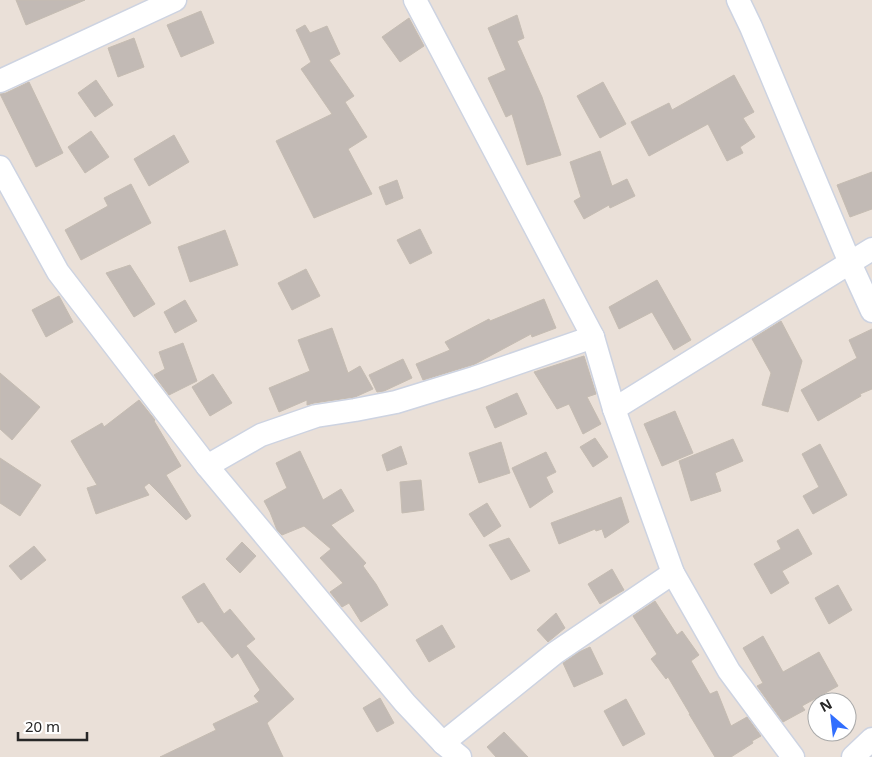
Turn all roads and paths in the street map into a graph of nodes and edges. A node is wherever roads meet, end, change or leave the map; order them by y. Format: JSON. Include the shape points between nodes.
{"nodes":[{"id":1,"x":175,"y":0,"type":"edge"},
{"id":2,"x":415,"y":0,"type":"edge"},
{"id":3,"x":738,"y":0,"type":"edge"},
{"id":4,"x":0,"y":81,"type":"edge"},
{"id":5,"x":0,"y":167,"type":"edge"},
{"id":6,"x":872,"y":249,"type":"edge"},
{"id":7,"x":850,"y":263,"type":"junction"},
{"id":8,"x":872,"y":310,"type":"edge"},
{"id":9,"x":592,"y":337,"type":"junction"},
{"id":10,"x":614,"y":409,"type":"junction"},
{"id":11,"x":207,"y":466,"type":"junction"},
{"id":12,"x":674,"y":573,"type":"junction"},
{"id":13,"x":872,"y":738,"type":"edge"},
{"id":14,"x":452,"y":750,"type":"edge"},
{"id":15,"x":793,"y":757,"type":"edge"},
{"id":16,"x":853,"y":757,"type":"edge"}],
"edges":[{"from":1,"to":4,"type":"street"},
{"from":2,"to":9,"type":"street"},
{"from":3,"to":7,"type":"street"},
{"from":5,"to":11,"type":"street","via":[[58,272]]},
{"from":6,"to":7,"type":"street"},
{"from":7,"to":8,"type":"street"},
{"from":7,"to":10,"type":"street"},
{"from":9,"to":10,"type":"street"},
{"from":9,"to":11,"type":"street","via":[[396,402],[316,416],[261,435]]},
{"from":10,"to":12,"type":"street"},
{"from":11,"to":14,"type":"street","via":[[405,703]]},
{"from":12,"to":14,"type":"street","via":[[555,654]]},
{"from":12,"to":15,"type":"street","via":[[729,671]]},
{"from":13,"to":16,"type":"street"}]}
